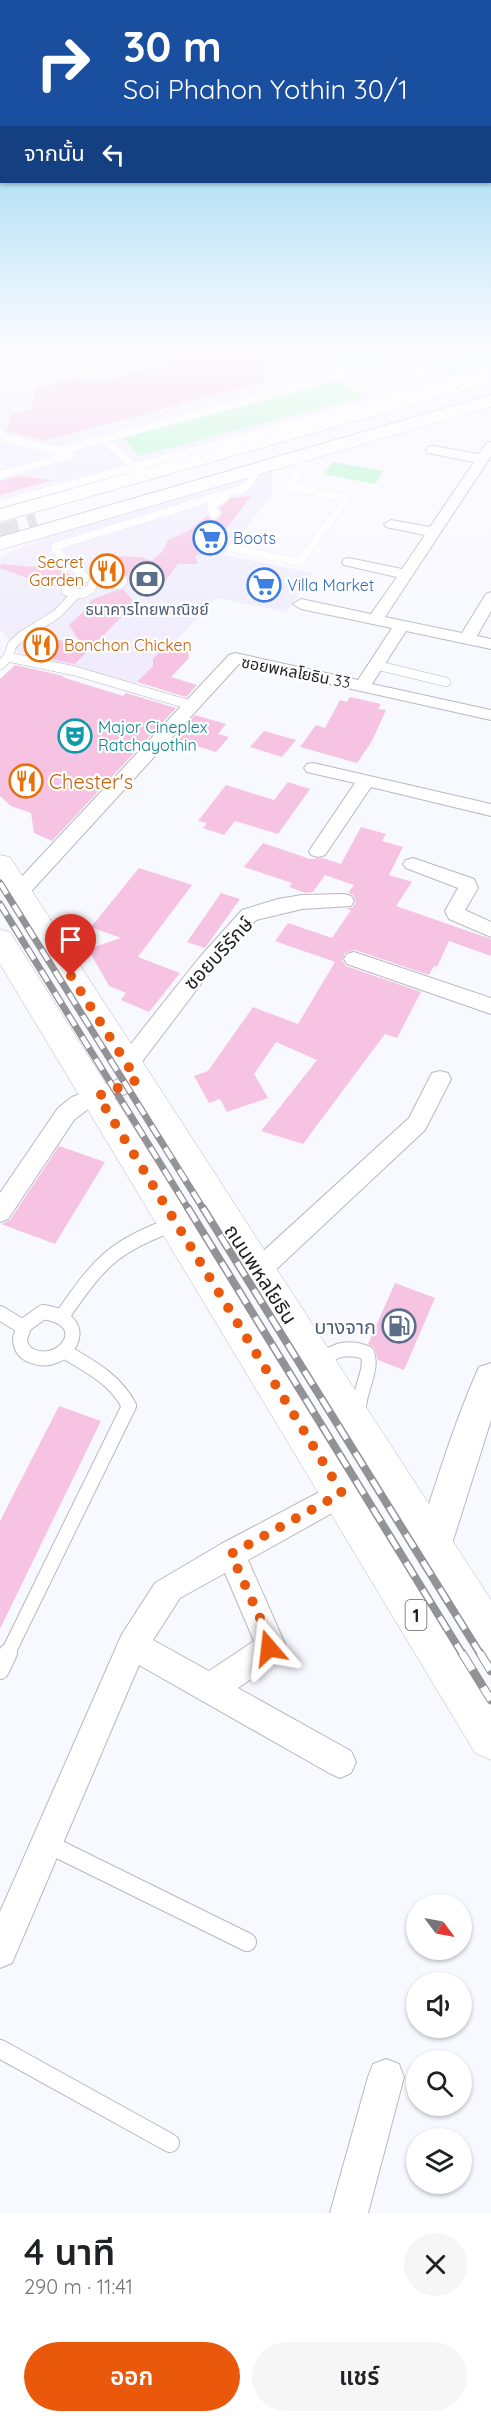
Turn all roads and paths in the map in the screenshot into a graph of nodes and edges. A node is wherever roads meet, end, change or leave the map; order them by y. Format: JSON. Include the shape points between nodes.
{"nodes":[{"id":1,"x":70,"y":453,"type":"edge"},
{"id":2,"x":119,"y":453,"type":"edge"},
{"id":3,"x":202,"y":453,"type":"edge"},
{"id":4,"x":267,"y":453,"type":"edge"},
{"id":5,"x":280,"y":453,"type":"edge"},
{"id":6,"x":308,"y":453,"type":"edge"},
{"id":7,"x":451,"y":453,"type":"edge"},
{"id":8,"x":486,"y":453,"type":"edge"},
{"id":9,"x":295,"y":457,"type":"junction"},
{"id":10,"x":482,"y":459,"type":"junction"},
{"id":11,"x":258,"y":468,"type":"junction"},
{"id":12,"x":139,"y":471,"type":"junction"},
{"id":13,"x":0,"y":475,"type":"edge"},
{"id":14,"x":231,"y":495,"type":"dead end"},
{"id":15,"x":0,"y":504,"type":"edge"},
{"id":16,"x":214,"y":515,"type":"dead end"},
{"id":17,"x":0,"y":516,"type":"edge"},
{"id":18,"x":391,"y":524,"type":"dead end"},
{"id":19,"x":22,"y":528,"type":"edge"},
{"id":20,"x":434,"y":532,"type":"junction"},
{"id":21,"x":0,"y":544,"type":"edge"},
{"id":22,"x":231,"y":548,"type":"dead end"},
{"id":23,"x":349,"y":562,"type":"dead end"},
{"id":24,"x":406,"y":574,"type":"junction"},
{"id":25,"x":107,"y":579,"type":"dead end"},
{"id":26,"x":89,"y":580,"type":"junction"},
{"id":27,"x":121,"y":580,"type":"dead end"},
{"id":28,"x":75,"y":595,"type":"junction"},
{"id":29,"x":491,"y":597,"type":"edge"},
{"id":30,"x":301,"y":604,"type":"dead end"},
{"id":31,"x":376,"y":619,"type":"junction"},
{"id":32,"x":402,"y":625,"type":"junction"},
{"id":33,"x":467,"y":639,"type":"junction"},
{"id":34,"x":491,"y":644,"type":"edge"},
{"id":35,"x":8,"y":657,"type":"junction"},
{"id":36,"x":0,"y":665,"type":"edge"},
{"id":37,"x":376,"y":665,"type":"junction"},
{"id":38,"x":446,"y":682,"type":"dead end"},
{"id":39,"x":363,"y":685,"type":"junction"},
{"id":40,"x":190,"y":705,"type":"junction"},
{"id":41,"x":491,"y":715,"type":"edge"},
{"id":42,"x":313,"y":768,"type":"dead end"},
{"id":43,"x":366,"y":781,"type":"junction"},
{"id":44,"x":491,"y":810,"type":"edge"},
{"id":45,"x":318,"y":851,"type":"dead end"},
{"id":46,"x":0,"y":864,"type":"edge"},
{"id":47,"x":413,"y":864,"type":"dead end"},
{"id":48,"x":16,"y":898,"type":"edge"},
{"id":49,"x":344,"y":901,"type":"dead end"},
{"id":50,"x":491,"y":930,"type":"edge"},
{"id":51,"x":5,"y":957,"type":"edge"},
{"id":52,"x":354,"y":959,"type":"dead end"},
{"id":53,"x":491,"y":1006,"type":"edge"},
{"id":54,"x":132,"y":1072,"type":"junction"},
{"id":55,"x":440,"y":1078,"type":"dead end"},
{"id":56,"x":98,"y":1096,"type":"junction"},
{"id":57,"x":0,"y":1212,"type":"edge"},
{"id":58,"x":175,"y":1224,"type":"junction"},
{"id":59,"x":258,"y":1271,"type":"junction"},
{"id":60,"x":0,"y":1313,"type":"edge"},
{"id":61,"x":63,"y":1316,"type":"junction"},
{"id":62,"x":23,"y":1327,"type":"junction"},
{"id":63,"x":64,"y":1351,"type":"junction"},
{"id":64,"x":491,"y":1378,"type":"edge"},
{"id":65,"x":482,"y":1430,"type":"edge"},
{"id":66,"x":342,"y":1493,"type":"junction"},
{"id":67,"x":434,"y":1547,"type":"junction"},
{"id":68,"x":231,"y":1554,"type":"junction"},
{"id":69,"x":491,"y":1639,"type":"edge"},
{"id":70,"x":133,"y":1645,"type":"junction"},
{"id":71,"x":0,"y":1670,"type":"edge"},
{"id":72,"x":210,"y":1689,"type":"junction"},
{"id":73,"x":491,"y":1737,"type":"edge"},
{"id":74,"x":340,"y":1762,"type":"dead end"},
{"id":75,"x":46,"y":1843,"type":"junction"},
{"id":76,"x":247,"y":1942,"type":"dead end"},
{"id":77,"x":0,"y":1951,"type":"edge"},
{"id":78,"x":0,"y":2049,"type":"edge"},
{"id":79,"x":386,"y":2077,"type":"dead end"},
{"id":80,"x":170,"y":2143,"type":"dead end"},
{"id":81,"x":349,"y":2213,"type":"edge"}],
"edges":[{"from":1,"to":13,"type":"lane"},
{"from":2,"to":12,"type":"lane"},
{"from":3,"to":12,"type":"main road"},
{"from":4,"to":19,"type":"main road"},
{"from":5,"to":19,"type":"main road"},
{"from":6,"to":9,"type":"main road"},
{"from":7,"to":10,"type":"street"},
{"from":8,"to":10,"type":"street"},
{"from":9,"to":11,"type":"main road"},
{"from":9,"to":22,"type":"lane","via":[[302,469],[291,487],[345,501],[299,562]]},
{"from":10,"to":20,"type":"street"},
{"from":11,"to":19,"type":"main road"},
{"from":11,"to":26,"type":"lane","via":[[249,484],[241,489],[56,546]]},
{"from":12,"to":15,"type":"lane"},
{"from":12,"to":17,"type":"main road"},
{"from":14,"to":16,"type":"lane","via":[[212,506]]},
{"from":18,"to":20,"type":"street"},
{"from":19,"to":21,"type":"main road"},
{"from":20,"to":24,"type":"street"},
{"from":23,"to":24,"type":"street"},
{"from":24,"to":31,"type":"street"},
{"from":25,"to":27,"type":"lane","via":[[117,585]]},
{"from":26,"to":28,"type":"lane","via":[[89,591]]},
{"from":26,"to":28,"type":"lane","via":[[66,586],[66,591]]},
{"from":28,"to":35,"type":"lane","via":[[57,614],[12,645]]},
{"from":29,"to":33,"type":"street"},
{"from":30,"to":31,"type":"street"},
{"from":31,"to":32,"type":"street"},
{"from":32,"to":33,"type":"street"},
{"from":32,"to":37,"type":"street"},
{"from":33,"to":34,"type":"street"},
{"from":35,"to":36,"type":"lane"},
{"from":35,"to":40,"type":"lane","via":[[75,671]]},
{"from":37,"to":38,"type":"lane"},
{"from":37,"to":39,"type":"street"},
{"from":39,"to":40,"type":"street","name":"ซอยพหลโยธิน 33","via":[[235,658]]},
{"from":39,"to":41,"type":"street","name":"ซอยพหลโยธิน 33"},
{"from":40,"to":48,"type":"street","name":"ซอยพหลโยธิน 33"},
{"from":42,"to":43,"type":"street"},
{"from":43,"to":44,"type":"street","via":[[425,791]]},
{"from":43,"to":45,"type":"street"},
{"from":46,"to":48,"type":"main road","name":"ถนนพหลโยธิน"},
{"from":47,"to":50,"type":"street","via":[[467,884],[456,914]]},
{"from":48,"to":54,"type":"main road","name":"ถนนพหลโยธิน"},
{"from":49,"to":54,"type":"street","name":"ซอยบริรักษ์","via":[[302,902],[249,915],[206,963]]},
{"from":51,"to":56,"type":"main road","number":"1"},
{"from":52,"to":53,"type":"street"},
{"from":54,"to":56,"type":"street"},
{"from":54,"to":59,"type":"main road","name":"ถนนพหลโยธิน"},
{"from":55,"to":59,"type":"street","via":[[417,1124]]},
{"from":56,"to":57,"type":"street","via":[[66,1114]]},
{"from":56,"to":58,"type":"main road","number":"1"},
{"from":58,"to":61,"type":"lane","via":[[132,1240],[111,1257]]},
{"from":58,"to":66,"type":"main road","number":"1"},
{"from":59,"to":67,"type":"main road","name":"ถนนพหลโยธิน"},
{"from":60,"to":62,"type":"lane"},
{"from":61,"to":62,"type":"lane","via":[[43,1312]]},
{"from":61,"to":63,"type":"lane","via":[[73,1330],[73,1339]]},
{"from":62,"to":63,"type":"lane","via":[[19,1340],[29,1356],[50,1359]]},
{"from":63,"to":71,"type":"lane","via":[[112,1382],[125,1394],[129,1406]]},
{"from":64,"to":65,"type":"street"},
{"from":65,"to":67,"type":"street"},
{"from":66,"to":68,"type":"street"},
{"from":66,"to":73,"type":"main road","number":"1"},
{"from":67,"to":69,"type":"main road","name":"ถนนพหลโยธิน"},
{"from":68,"to":70,"type":"street","via":[[170,1588]]},
{"from":68,"to":72,"type":"street","via":[[270,1644]]},
{"from":70,"to":72,"type":"street"},
{"from":70,"to":75,"type":"street"},
{"from":72,"to":74,"type":"street"},
{"from":75,"to":76,"type":"lane"},
{"from":75,"to":77,"type":"street"},
{"from":78,"to":80,"type":"lane"},
{"from":79,"to":81,"type":"street"}]}
